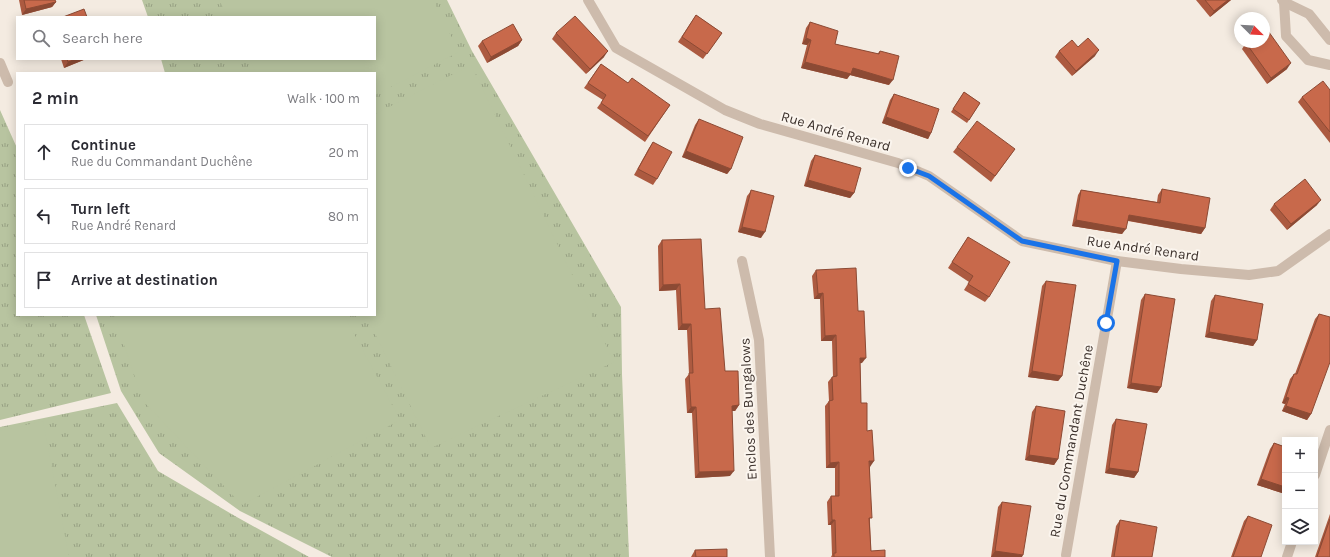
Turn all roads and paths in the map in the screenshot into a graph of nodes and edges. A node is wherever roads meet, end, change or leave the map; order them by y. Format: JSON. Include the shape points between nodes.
{"nodes":[{"id":1,"x":588,"y":0,"type":"edge"},
{"id":2,"x":1283,"y":1,"type":"edge"},
{"id":3,"x":1330,"y":40,"type":"edge"},
{"id":4,"x":0,"y":63,"type":"edge"},
{"id":5,"x":1330,"y":64,"type":"edge"},
{"id":6,"x":8,"y":82,"type":"dead end"},
{"id":7,"x":1329,"y":237,"type":"edge"},
{"id":8,"x":742,"y":261,"type":"dead end"},
{"id":9,"x":1117,"y":261,"type":"junction"},
{"id":10,"x":1330,"y":430,"type":"edge"},
{"id":11,"x":1316,"y":473,"type":"edge"},
{"id":12,"x":1291,"y":545,"type":"edge"},
{"id":13,"x":1066,"y":555,"type":"dead end"},
{"id":14,"x":770,"y":557,"type":"edge"},
{"id":15,"x":1287,"y":557,"type":"edge"}],
"edges":[{"from":1,"to":9,"type":"street","name":"Rue André Renard","via":[[616,48],[725,110],[760,124],[898,163],[929,176],[1022,241]]},
{"from":2,"to":3,"type":"street","via":[[1309,14]]},
{"from":2,"to":5,"type":"street","via":[[1286,36],[1308,60]]},
{"from":4,"to":6,"type":"street"},
{"from":7,"to":9,"type":"street","name":"Rue André Renard","via":[[1278,271],[1249,275]]},
{"from":8,"to":14,"type":"street","name":"Enclos des Bungalows","via":[[760,340]]},
{"from":9,"to":13,"type":"street","name":"Rue du Commandant Duchêne"},
{"from":10,"to":11,"type":"street"},
{"from":12,"to":15,"type":"street"}]}
